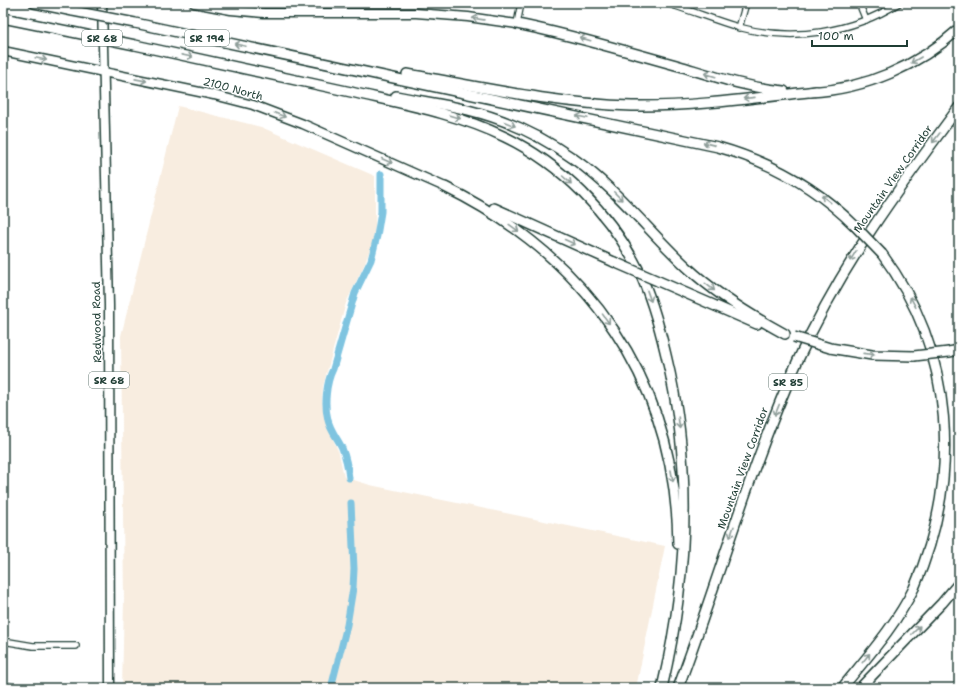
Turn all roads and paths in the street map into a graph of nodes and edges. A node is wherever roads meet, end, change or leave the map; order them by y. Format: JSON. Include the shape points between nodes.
{"nodes":[{"id":1,"x":34,"y":3,"type":"edge"},
{"id":2,"x":102,"y":3,"type":"edge"},
{"id":3,"x":194,"y":3,"type":"edge"},
{"id":4,"x":520,"y":3,"type":"edge"},
{"id":5,"x":666,"y":3,"type":"edge"},
{"id":6,"x":746,"y":3,"type":"edge"},
{"id":7,"x":859,"y":3,"type":"edge"},
{"id":8,"x":899,"y":3,"type":"edge"},
{"id":9,"x":3,"y":18,"type":"edge"},
{"id":10,"x":866,"y":20,"type":"junction"},
{"id":11,"x":517,"y":24,"type":"junction"},
{"id":12,"x":739,"y":28,"type":"junction"},
{"id":13,"x":959,"y":29,"type":"edge"},
{"id":14,"x":3,"y":51,"type":"edge"},
{"id":15,"x":279,"y":54,"type":"junction"},
{"id":16,"x":253,"y":70,"type":"junction"},
{"id":17,"x":103,"y":72,"type":"junction"},
{"id":18,"x":816,"y":91,"type":"junction"},
{"id":19,"x":959,"y":107,"type":"edge"},
{"id":20,"x":445,"y":187,"type":"junction"},
{"id":21,"x":789,"y":335,"type":"junction"},
{"id":22,"x":959,"y":350,"type":"edge"},
{"id":23,"x":959,"y":583,"type":"edge"},
{"id":24,"x":675,"y":624,"type":"junction"},
{"id":25,"x":3,"y":641,"type":"edge"},
{"id":26,"x":76,"y":646,"type":"dead end"},
{"id":27,"x":3,"y":686,"type":"edge"},
{"id":28,"x":17,"y":688,"type":"edge"},
{"id":29,"x":110,"y":688,"type":"edge"},
{"id":30,"x":662,"y":688,"type":"edge"},
{"id":31,"x":678,"y":688,"type":"edge"},
{"id":32,"x":842,"y":688,"type":"edge"},
{"id":33,"x":860,"y":688,"type":"edge"}],
"edges":[{"from":15,"to":1,"type":"highway","number":"SR 194","one_way":true,"bridge":true},
{"from":2,"to":17,"type":"main road","name":"Redwood Road","number":"SR 68"},
{"from":11,"to":3,"type":"main road","one_way":true,"via":[[416,13],[264,13]]},
{"from":4,"to":11,"type":"street"},
{"from":5,"to":12,"type":"street"},
{"from":6,"to":12,"type":"street"},
{"from":7,"to":10,"type":"street"},
{"from":8,"to":10,"type":"street"},
{"from":9,"to":16,"type":"highway","number":"SR 194","one_way":true,"bridge":true},
{"from":10,"to":12,"type":"street","via":[[829,31],[798,34]]},
{"from":18,"to":11,"type":"highway","one_way":true,"via":[[782,91],[751,86],[577,37]]},
{"from":13,"to":18,"type":"highway","one_way":true,"via":[[930,52],[894,72],[856,85]]},
{"from":14,"to":17,"type":"main road","name":"2100 North","one_way":true},
{"from":18,"to":15,"type":"highway","one_way":true,"via":[[689,105],[611,105],[535,96]]},
{"from":32,"to":15,"type":"highway","one_way":true,"bridge":true,"via":[[887,633],[914,588],[936,532],[947,473],[947,415],[937,362],[914,304],[882,254],[828,201],[798,180],[773,166],[732,151]]},
{"from":16,"to":21,"type":"highway","one_way":true,"via":[[468,110],[529,133],[559,149],[601,180],[682,262],[711,287],[751,315]]},
{"from":16,"to":24,"type":"highway","one_way":true,"via":[[443,113],[492,131],[522,146],[550,165],[587,198],[611,226],[631,256],[649,294],[674,392],[682,456],[684,501],[682,567]]},
{"from":17,"to":20,"type":"main road","name":"2100 North","one_way":true,"via":[[214,94],[253,105],[303,124]]},
{"from":17,"to":29,"type":"main road","name":"Redwood Road","number":"SR 68","via":[[109,312]]},
{"from":19,"to":31,"type":"highway","name":"Mountain View Corridor","number":"SR 85","one_way":true,"via":[[869,232],[809,337],[762,446]]},
{"from":20,"to":21,"type":"highway","one_way":true,"bridge":true,"via":[[745,319]]},
{"from":20,"to":24,"type":"highway","one_way":true,"via":[[497,216],[556,261],[595,303],[631,358],[646,388],[658,422],[672,479],[678,539]]},
{"from":21,"to":22,"type":"highway","one_way":true,"bridge":true,"via":[[830,348],[872,355],[914,356]]},
{"from":33,"to":23,"type":"highway","one_way":true},
{"from":24,"to":30,"type":"highway"},
{"from":25,"to":26,"type":"street","via":[[33,646]]},
{"from":27,"to":28,"type":"street"}]}
